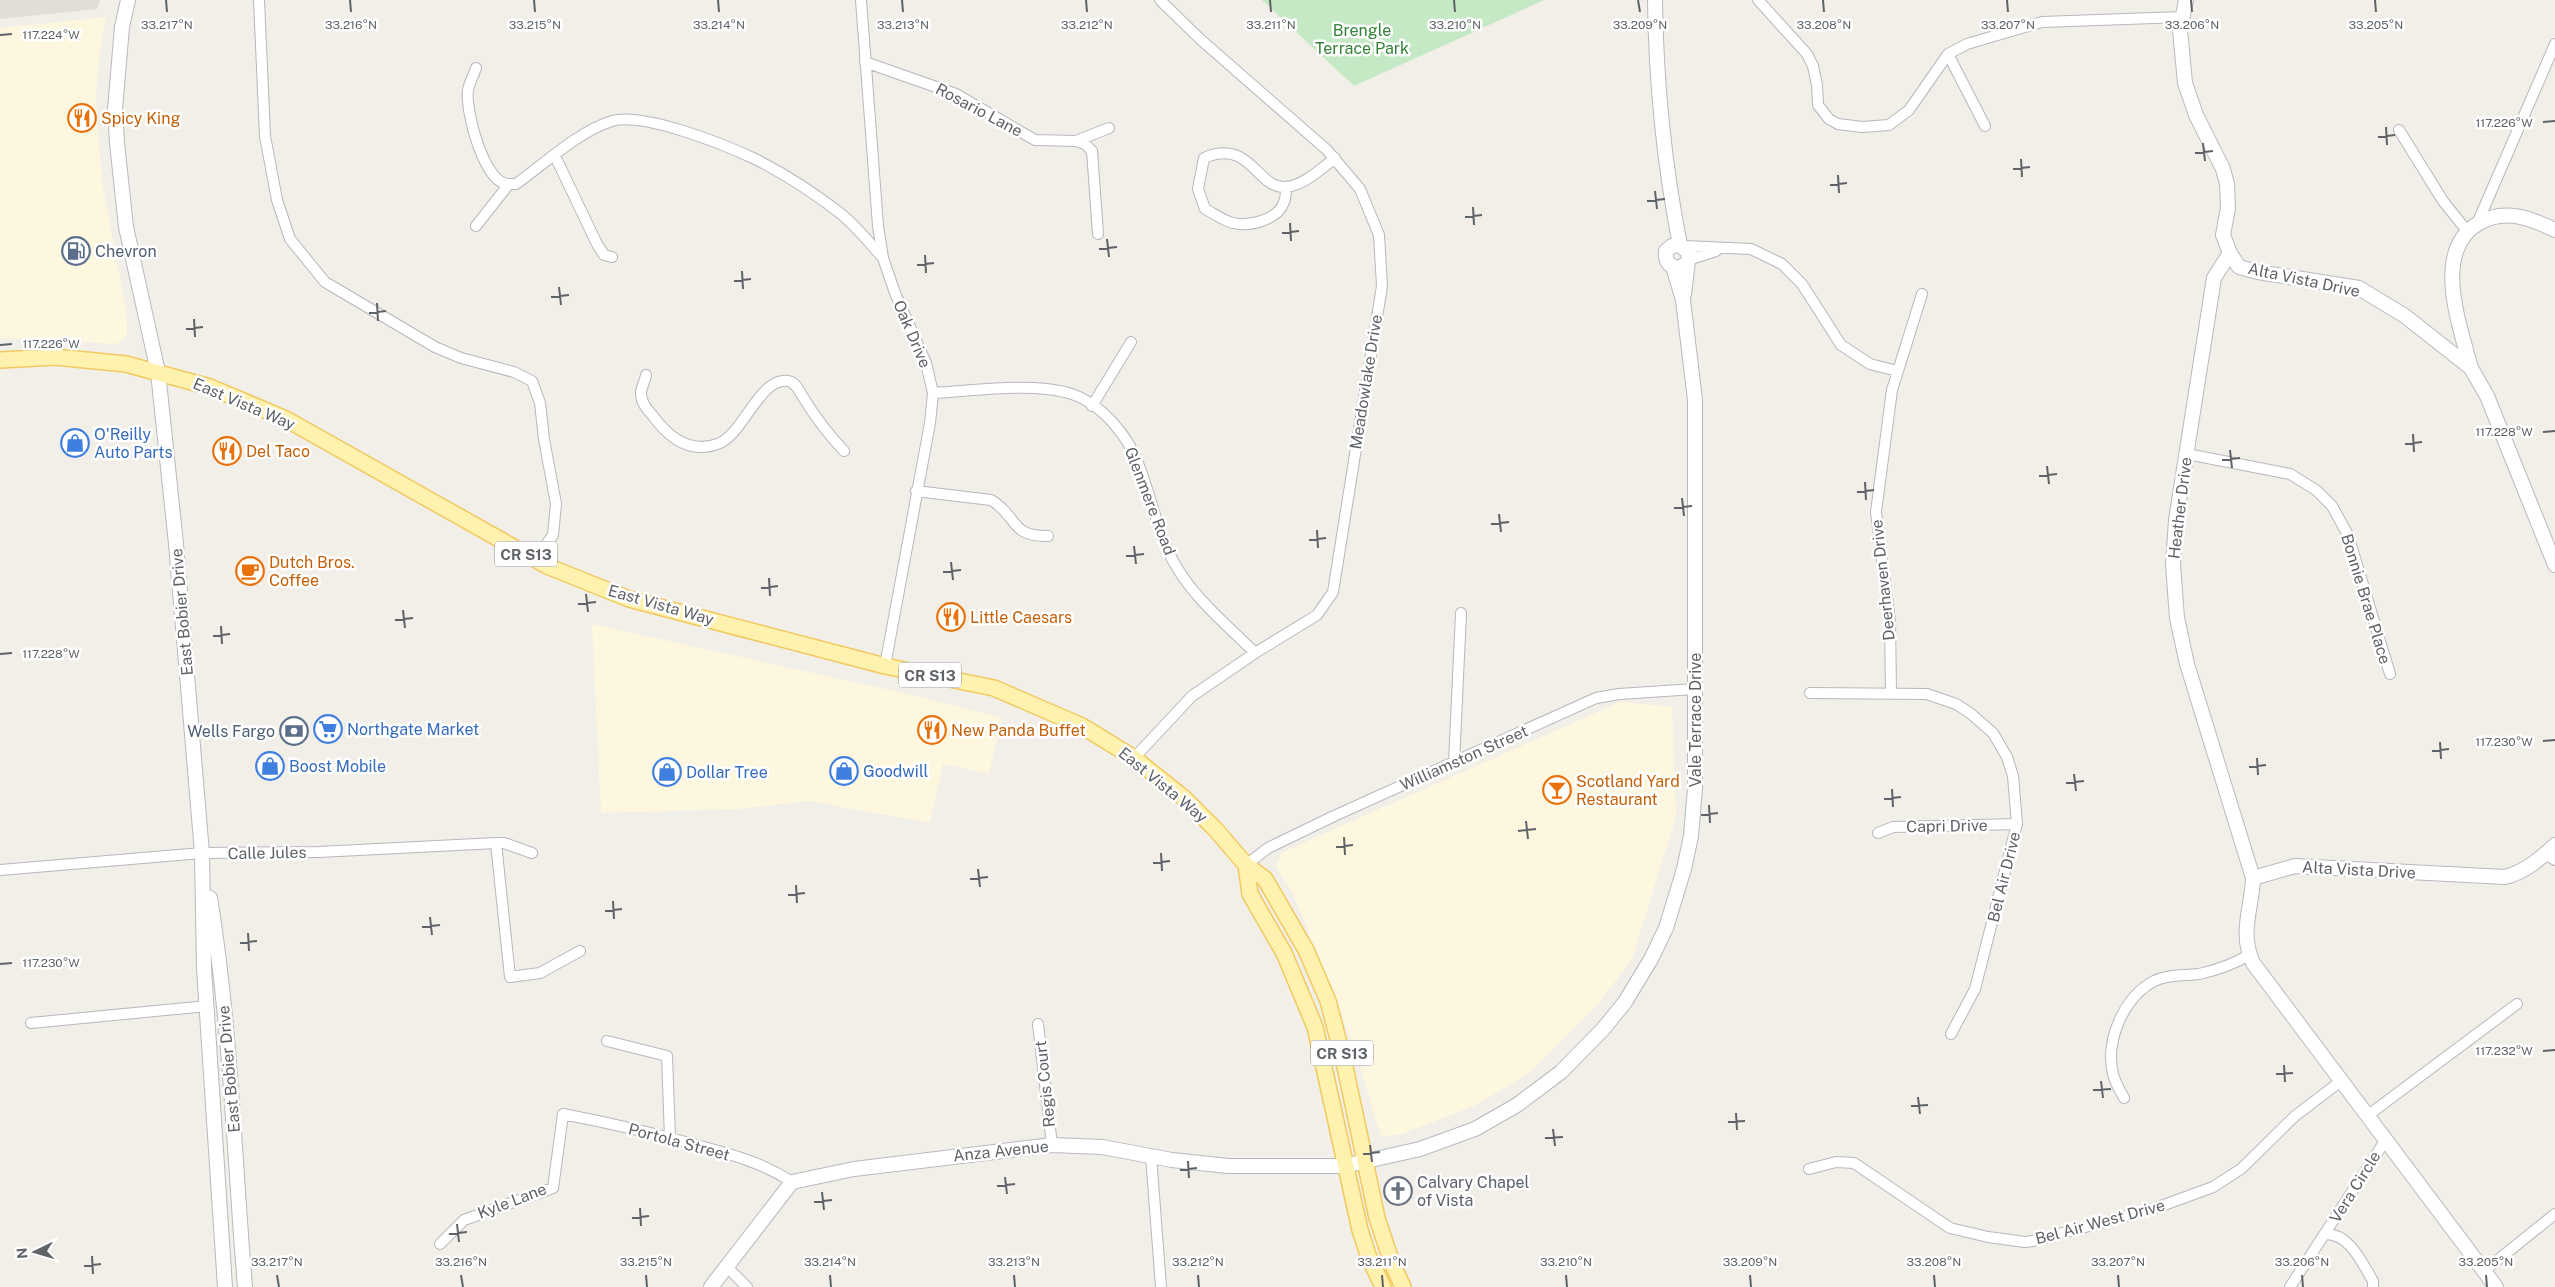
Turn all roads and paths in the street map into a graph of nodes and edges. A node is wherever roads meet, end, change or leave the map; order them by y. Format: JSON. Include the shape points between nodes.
{"nodes":[{"id":1,"x":128,"y":0,"type":"edge"},
{"id":2,"x":259,"y":0,"type":"edge"},
{"id":3,"x":861,"y":0,"type":"edge"},
{"id":4,"x":1160,"y":0,"type":"edge"},
{"id":5,"x":1655,"y":0,"type":"edge"},
{"id":6,"x":1758,"y":0,"type":"edge"},
{"id":7,"x":2186,"y":0,"type":"edge"},
{"id":8,"x":2182,"y":17,"type":"junction"},
{"id":9,"x":2555,"y":44,"type":"edge"},
{"id":10,"x":1948,"y":54,"type":"junction"},
{"id":11,"x":865,"y":62,"type":"junction"},
{"id":12,"x":476,"y":68,"type":"dead end"},
{"id":13,"x":1984,"y":126,"type":"dead end"},
{"id":14,"x":1109,"y":128,"type":"dead end"},
{"id":15,"x":2399,"y":130,"type":"dead end"},
{"id":16,"x":1076,"y":141,"type":"junction"},
{"id":17,"x":555,"y":156,"type":"junction"},
{"id":18,"x":1335,"y":158,"type":"junction"},
{"id":19,"x":510,"y":184,"type":"junction"},
{"id":20,"x":1286,"y":187,"type":"junction"},
{"id":21,"x":476,"y":226,"type":"dead end"},
{"id":22,"x":2472,"y":227,"type":"junction"},
{"id":23,"x":2555,"y":230,"type":"edge"},
{"id":24,"x":1098,"y":234,"type":"dead end"},
{"id":25,"x":1678,"y":246,"type":"junction"},
{"id":26,"x":1720,"y":250,"type":"junction"},
{"id":27,"x":2230,"y":253,"type":"junction"},
{"id":28,"x":612,"y":257,"type":"dead end"},
{"id":29,"x":883,"y":258,"type":"junction"},
{"id":30,"x":1683,"y":264,"type":"junction"},
{"id":31,"x":1922,"y":294,"type":"dead end"},
{"id":32,"x":1131,"y":342,"type":"dead end"},
{"id":33,"x":0,"y":360,"type":"edge"},
{"id":34,"x":2471,"y":368,"type":"junction"},
{"id":35,"x":1897,"y":371,"type":"junction"},
{"id":36,"x":158,"y":372,"type":"junction"},
{"id":37,"x":646,"y":375,"type":"dead end"},
{"id":38,"x":933,"y":393,"type":"junction"},
{"id":39,"x":1092,"y":406,"type":"junction"},
{"id":40,"x":844,"y":451,"type":"dead end"},
{"id":41,"x":2187,"y":454,"type":"junction"},
{"id":42,"x":916,"y":491,"type":"junction"},
{"id":43,"x":1048,"y":536,"type":"dead end"},
{"id":44,"x":536,"y":560,"type":"junction"},
{"id":45,"x":2555,"y":565,"type":"edge"},
{"id":46,"x":1461,"y":613,"type":"dead end"},
{"id":47,"x":1255,"y":653,"type":"junction"},
{"id":48,"x":885,"y":666,"type":"junction"},
{"id":49,"x":2390,"y":674,"type":"dead end"},
{"id":50,"x":1695,"y":689,"type":"junction"},
{"id":51,"x":1810,"y":693,"type":"dead end"},
{"id":52,"x":1891,"y":693,"type":"junction"},
{"id":53,"x":1134,"y":758,"type":"junction"},
{"id":54,"x":1454,"y":763,"type":"junction"},
{"id":55,"x":2018,"y":824,"type":"junction"},
{"id":56,"x":1878,"y":833,"type":"dead end"},
{"id":57,"x":496,"y":843,"type":"junction"},
{"id":58,"x":202,"y":853,"type":"junction"},
{"id":59,"x":532,"y":853,"type":"dead end"},
{"id":60,"x":2552,"y":853,"type":"edge"},
{"id":61,"x":1246,"y":865,"type":"junction"},
{"id":62,"x":0,"y":870,"type":"edge"},
{"id":63,"x":2253,"y":878,"type":"junction"},
{"id":64,"x":580,"y":951,"type":"dead end"},
{"id":65,"x":2249,"y":955,"type":"junction"},
{"id":66,"x":2517,"y":1004,"type":"dead end"},
{"id":67,"x":207,"y":1006,"type":"junction"},
{"id":68,"x":31,"y":1023,"type":"dead end"},
{"id":69,"x":1038,"y":1024,"type":"dead end"},
{"id":70,"x":1951,"y":1034,"type":"dead end"},
{"id":71,"x":606,"y":1041,"type":"dead end"},
{"id":72,"x":2341,"y":1081,"type":"junction"},
{"id":73,"x":2124,"y":1098,"type":"dead end"},
{"id":74,"x":563,"y":1114,"type":"joint"},
{"id":75,"x":2368,"y":1116,"type":"junction"},
{"id":76,"x":670,"y":1138,"type":"junction"},
{"id":77,"x":2385,"y":1140,"type":"junction"},
{"id":78,"x":1052,"y":1145,"type":"junction"},
{"id":79,"x":1151,"y":1156,"type":"junction"},
{"id":80,"x":1365,"y":1161,"type":"junction"},
{"id":81,"x":1344,"y":1166,"type":"junction"},
{"id":82,"x":1809,"y":1169,"type":"dead end"},
{"id":83,"x":792,"y":1182,"type":"junction"},
{"id":84,"x":2555,"y":1214,"type":"edge"},
{"id":85,"x":2326,"y":1234,"type":"junction"},
{"id":86,"x":440,"y":1244,"type":"dead end"},
{"id":87,"x":727,"y":1267,"type":"junction"},
{"id":88,"x":2484,"y":1271,"type":"junction"},
{"id":89,"x":225,"y":1287,"type":"edge"},
{"id":90,"x":245,"y":1287,"type":"edge"},
{"id":91,"x":711,"y":1287,"type":"edge"},
{"id":92,"x":747,"y":1287,"type":"edge"},
{"id":93,"x":1161,"y":1287,"type":"edge"},
{"id":94,"x":1382,"y":1287,"type":"edge"},
{"id":95,"x":1403,"y":1287,"type":"edge"},
{"id":96,"x":2290,"y":1287,"type":"edge"},
{"id":97,"x":2373,"y":1287,"type":"edge"},
{"id":98,"x":2496,"y":1287,"type":"edge"}],
"edges":[{"from":1,"to":36,"type":"street","name":"East Bobier Drive","via":[[122,27],[115,108],[121,186],[126,227]]},
{"from":2,"to":44,"type":"street","via":[[264,136],[277,200],[290,239],[325,282],[435,348],[514,372],[532,381],[540,403],[556,504],[553,535]]},
{"from":3,"to":11,"type":"street","name":"Oak Drive"},
{"from":4,"to":18,"type":"street","name":"Meadowlake Drive"},
{"from":5,"to":25,"type":"street","via":[[1657,78]]},
{"from":6,"to":10,"type":"street","via":[[1807,54],[1813,66],[1818,105],[1830,120],[1838,124],[1862,127],[1889,125],[1909,110]]},
{"from":7,"to":8,"type":"street","name":"Alta Vista Drive"},
{"from":8,"to":10,"type":"street","via":[[2042,22],[1967,44]]},
{"from":8,"to":27,"type":"street","name":"Alta Vista Drive","via":[[2180,30],[2185,82],[2196,115],[2222,164],[2227,184],[2228,208],[2223,235]]},
{"from":9,"to":22,"type":"street"},
{"from":10,"to":13,"type":"street"},
{"from":11,"to":16,"type":"street","name":"Rosario Lane","via":[[956,94],[1035,140]]},
{"from":11,"to":29,"type":"street","name":"Oak Drive"},
{"from":12,"to":19,"type":"street","via":[[468,90],[470,123],[496,177]]},
{"from":14,"to":16,"type":"street"},
{"from":15,"to":22,"type":"street","via":[[2443,201]]},
{"from":16,"to":24,"type":"street","via":[[1092,151]]},
{"from":17,"to":19,"type":"street","via":[[516,184]]},
{"from":17,"to":28,"type":"street","via":[[597,244],[604,255]]},
{"from":17,"to":29,"type":"street","via":[[590,131],[613,121],[637,119],[689,133],[754,159],[810,191],[841,214]]},
{"from":18,"to":20,"type":"street","via":[[1302,182]]},
{"from":18,"to":47,"type":"street","name":"Meadowlake Drive","via":[[1360,189],[1379,236],[1382,286],[1335,583],[1333,592],[1317,615]]},
{"from":19,"to":21,"type":"street"},
{"from":20,"to":20,"type":"street","via":[[1276,186],[1240,155],[1213,154],[1204,158],[1198,189],[1205,209],[1232,223],[1248,224],[1278,212],[1284,202]]},
{"from":22,"to":23,"type":"street","via":[[2492,217],[2512,215]]},
{"from":22,"to":34,"type":"street","via":[[2456,249],[2452,281]]},
{"from":25,"to":26,"type":"street"},
{"from":25,"to":30,"type":"street","via":[[1688,252]]},
{"from":25,"to":30,"type":"street","via":[[1666,255],[1668,262]]},
{"from":26,"to":30,"type":"street"},
{"from":26,"to":35,"type":"street","via":[[1751,249],[1782,264],[1802,284],[1841,345],[1870,364]]},
{"from":27,"to":34,"type":"street","name":"Alta Vista Drive","via":[[2239,266],[2258,272],[2359,288],[2405,316]]},
{"from":27,"to":41,"type":"street","name":"Heather Drive","via":[[2214,278]]},
{"from":29,"to":38,"type":"street","name":"Oak Drive","via":[[894,293],[926,363]]},
{"from":30,"to":50,"type":"street","name":"Vale Terrace Drive","via":[[1683,300],[1695,400]]},
{"from":31,"to":35,"type":"street","name":"Deerhaven Drive"},
{"from":32,"to":39,"type":"street"},
{"from":33,"to":36,"type":"main road","name":"East Vista Way","number":"CR S13","via":[[55,357],[126,364]]},
{"from":34,"to":45,"type":"street","name":"Alta Vista Drive","via":[[2487,396]]},
{"from":35,"to":52,"type":"street","name":"Deerhaven Drive","via":[[1876,512],[1890,621]]},
{"from":36,"to":44,"type":"main road","name":"East Vista Way","number":"CR S13","via":[[210,387],[286,419]]},
{"from":36,"to":58,"type":"street","name":"East Bobier Drive"},
{"from":37,"to":40,"type":"street","via":[[641,392],[643,404],[674,440],[686,446],[720,443],[733,434],[761,395],[776,382],[788,381],[796,386],[821,427]]},
{"from":38,"to":39,"type":"street","name":"Glenmere Road","via":[[1040,388],[1067,393]]},
{"from":38,"to":42,"type":"street","name":"Oak Drive"},
{"from":39,"to":47,"type":"street","name":"Glenmere Road","via":[[1107,416],[1125,436],[1141,469],[1159,532],[1176,568]]},
{"from":41,"to":49,"type":"street","name":"Bonnie Brae Place","via":[[2290,474],[2316,490],[2332,506],[2348,535]]},
{"from":41,"to":63,"type":"street","name":"Heather Drive","via":[[2176,520],[2173,565],[2177,618]]},
{"from":42,"to":43,"type":"street","via":[[990,500],[1022,531],[1031,536]]},
{"from":42,"to":48,"type":"street","name":"Oak Drive"},
{"from":44,"to":48,"type":"main road","name":"East Vista Way","number":"CR S13","via":[[629,599]]},
{"from":46,"to":54,"type":"street"},
{"from":47,"to":53,"type":"street","name":"Meadowlake Drive","via":[[1192,696]]},
{"from":48,"to":53,"type":"main road","name":"East Vista Way","number":"CR S13","via":[[994,688],[1082,726]]},
{"from":50,"to":54,"type":"street","name":"Williamston Street","via":[[1596,698]]},
{"from":50,"to":80,"type":"street","name":"Vale Terrace Drive","via":[[1695,788],[1684,869],[1666,928],[1625,1002],[1561,1072],[1517,1105],[1475,1129],[1420,1149]]},
{"from":51,"to":52,"type":"street","name":"Bel Air Drive"},
{"from":52,"to":55,"type":"street","name":"Bel Air Drive","via":[[1927,694],[1956,704],[1993,733],[2007,757],[2013,776]]},
{"from":53,"to":61,"type":"main road","name":"East Vista Way","number":"CR S13","via":[[1184,798]]},
{"from":54,"to":61,"type":"street","name":"Williamston Street","via":[[1268,848]]},
{"from":55,"to":56,"type":"street","name":"Capri Drive","via":[[1893,827]]},
{"from":55,"to":70,"type":"street","name":"Bel Air Drive","via":[[1975,989]]},
{"from":57,"to":58,"type":"street","name":"Calle Jules","via":[[319,852]]},
{"from":57,"to":59,"type":"street","name":"Calle Jules"},
{"from":57,"to":64,"type":"street","via":[[510,977],[540,973]]},
{"from":58,"to":62,"type":"street","name":"Calle Jules"},
{"from":58,"to":67,"type":"street","name":"East Bobier Drive"},
{"from":58,"to":90,"type":"street","name":"East Bobier Drive","via":[[217,942],[230,1070]]},
{"from":60,"to":63,"type":"street","name":"Alta Vista Drive","via":[[2505,877],[2295,866]]},
{"from":61,"to":80,"type":"main road","name":"East Vista Way","number":"CR S13","via":[[1265,879],[1289,918],[1328,1001]]},
{"from":61,"to":81,"type":"main road","number":"CR S13","via":[[1250,894],[1284,953],[1315,1028]]},
{"from":63,"to":65,"type":"street","via":[[2245,927]]},
{"from":65,"to":72,"type":"street"},
{"from":65,"to":73,"type":"street","via":[[2232,965],[2198,974],[2176,974],[2155,981],[2136,994],[2115,1033],[2112,1049],[2113,1073]]},
{"from":66,"to":75,"type":"street"},
{"from":67,"to":68,"type":"street"},
{"from":67,"to":89,"type":"street","name":"East Bobier Drive"},
{"from":69,"to":78,"type":"street","name":"Regis Court"},
{"from":71,"to":76,"type":"street","via":[[667,1056]]},
{"from":72,"to":75,"type":"street"},
{"from":72,"to":82,"type":"street","name":"Bel Air West Drive","via":[[2294,1116],[2241,1169],[2213,1187],[2153,1209],[2033,1241],[1988,1237],[1950,1228],[1854,1163],[1836,1162]]},
{"from":74,"to":76,"type":"street","name":"Portola Street"},
{"from":74,"to":86,"type":"street","name":"Kyle Lane","via":[[553,1188],[464,1220]]},
{"from":75,"to":77,"type":"street"},
{"from":76,"to":83,"type":"street","name":"Portola Street","via":[[775,1170]]},
{"from":77,"to":85,"type":"street","name":"Vera Circle"},
{"from":77,"to":88,"type":"street"},
{"from":78,"to":79,"type":"street","name":"Anza Avenue","via":[[1102,1147]]},
{"from":78,"to":83,"type":"street","name":"Anza Avenue","via":[[854,1169]]},
{"from":79,"to":81,"type":"street","name":"Anza Avenue","via":[[1228,1166]]},
{"from":79,"to":93,"type":"street"},
{"from":80,"to":81,"type":"street","name":"Vale Terrace Drive"},
{"from":80,"to":95,"type":"main road","name":"East Vista Way","number":"CR S13","via":[[1382,1234]]},
{"from":81,"to":94,"type":"main road","via":[[1362,1236]]},
{"from":83,"to":87,"type":"street"},
{"from":84,"to":88,"type":"street"},
{"from":85,"to":96,"type":"street","name":"Vera Circle"},
{"from":85,"to":97,"type":"street","name":"Vera Circle","via":[[2332,1234],[2350,1246],[2373,1280]]},
{"from":87,"to":91,"type":"street"},
{"from":87,"to":92,"type":"street"},
{"from":88,"to":98,"type":"street"}]}
